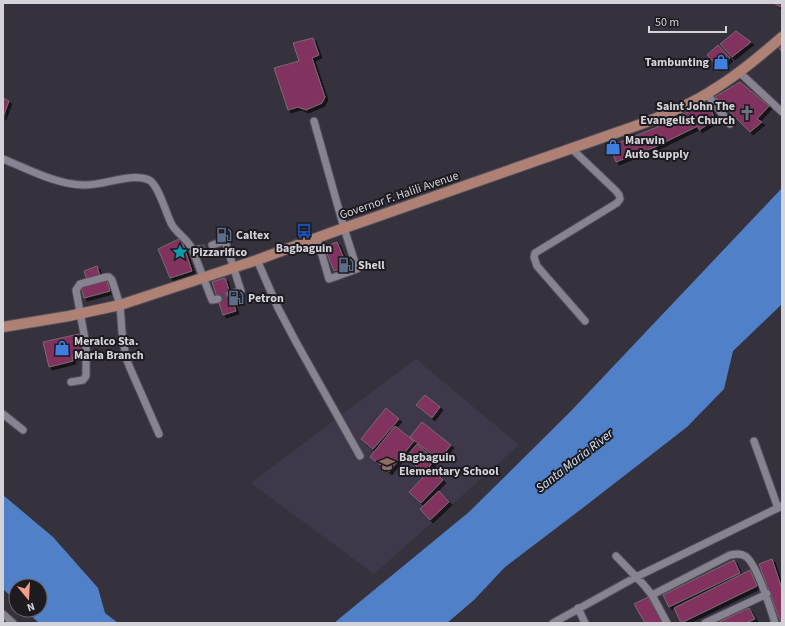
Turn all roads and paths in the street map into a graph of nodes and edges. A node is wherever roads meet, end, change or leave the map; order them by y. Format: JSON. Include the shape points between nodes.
{"nodes":[{"id":1,"x":782,"y":37,"type":"edge"},
{"id":2,"x":739,"y":72,"type":"junction"},
{"id":3,"x":707,"y":94,"type":"junction"},
{"id":4,"x":782,"y":112,"type":"edge"},
{"id":5,"x":314,"y":121,"type":"dead end"},
{"id":6,"x":730,"y":124,"type":"dead end"},
{"id":7,"x":572,"y":149,"type":"junction"},
{"id":8,"x":3,"y":158,"type":"edge"},
{"id":9,"x":344,"y":228,"type":"junction"},
{"id":10,"x":317,"y":238,"type":"junction"},
{"id":11,"x":212,"y":245,"type":"tunnel mouth"},
{"id":12,"x":257,"y":260,"type":"junction"},
{"id":13,"x":234,"y":268,"type":"junction"},
{"id":14,"x":203,"y":278,"type":"junction"},
{"id":15,"x":230,"y":294,"type":"tunnel mouth"},
{"id":16,"x":218,"y":299,"type":"dead end"},
{"id":17,"x":120,"y":306,"type":"junction"},
{"id":18,"x":81,"y":314,"type":"junction"},
{"id":19,"x":586,"y":321,"type":"dead end"},
{"id":20,"x":3,"y":327,"type":"edge"},
{"id":21,"x":71,"y":382,"type":"dead end"},
{"id":22,"x":3,"y":414,"type":"edge"},
{"id":23,"x":23,"y":430,"type":"dead end"},
{"id":24,"x":159,"y":434,"type":"dead end"},
{"id":25,"x":754,"y":441,"type":"dead end"},
{"id":26,"x":360,"y":456,"type":"dead end"},
{"id":27,"x":780,"y":507,"type":"edge"},
{"id":28,"x":616,"y":556,"type":"dead end"},
{"id":29,"x":636,"y":577,"type":"junction"},
{"id":30,"x":767,"y":594,"type":"junction"},
{"id":31,"x":652,"y":595,"type":"junction"},
{"id":32,"x":578,"y":608,"type":"junction"},
{"id":33,"x":3,"y":614,"type":"edge"},
{"id":34,"x":13,"y":623,"type":"edge"},
{"id":35,"x":553,"y":623,"type":"edge"},
{"id":36,"x":585,"y":623,"type":"edge"},
{"id":37,"x":667,"y":623,"type":"edge"},
{"id":38,"x":705,"y":623,"type":"edge"},
{"id":39,"x":775,"y":623,"type":"edge"}],
"edges":[{"from":1,"to":2,"type":"main road","name":"Governor F. Halili Avenue"},
{"from":2,"to":3,"type":"main road","name":"Governor F. Halili Avenue"},
{"from":2,"to":4,"type":"street"},
{"from":3,"to":6,"type":"street"},
{"from":3,"to":7,"type":"main road","name":"Governor F. Halili Avenue","via":[[651,121]]},
{"from":5,"to":9,"type":"street"},
{"from":7,"to":9,"type":"main road","name":"Governor F. Halili Avenue"},
{"from":7,"to":19,"type":"street","via":[[616,191],[620,199],[535,253],[534,257],[537,266]]},
{"from":8,"to":14,"type":"street","via":[[51,178],[81,185],[131,178],[152,181],[172,225],[196,250]]},
{"from":9,"to":10,"type":"main road","name":"Governor F. Halili Avenue"},
{"from":9,"to":10,"type":"street","via":[[358,269],[329,279]]},
{"from":10,"to":12,"type":"main road","name":"Governor F. Halili Avenue"},
{"from":11,"to":13,"type":"street","via":[[225,241]]},
{"from":12,"to":13,"type":"main road","name":"Governor F. Halili Avenue"},
{"from":12,"to":26,"type":"street","via":[[292,335]]},
{"from":13,"to":14,"type":"main road","name":"Governor F. Halili Avenue"},
{"from":13,"to":15,"type":"street","via":[[241,291]]},
{"from":14,"to":16,"type":"street","via":[[212,300]]},
{"from":14,"to":17,"type":"main road","name":"Governor F. Halili Avenue"},
{"from":17,"to":18,"type":"main road","name":"Governor F. Halili Avenue"},
{"from":17,"to":18,"type":"street","via":[[112,280],[106,277],[77,287]]},
{"from":17,"to":24,"type":"street","via":[[126,358]]},
{"from":18,"to":20,"type":"main road","name":"Governor F. Halili Avenue"},
{"from":18,"to":21,"type":"street","via":[[86,349],[86,376],[83,380]]},
{"from":22,"to":23,"type":"street"},
{"from":25,"to":27,"type":"street"},
{"from":27,"to":29,"type":"street"},
{"from":28,"to":29,"type":"street"},
{"from":29,"to":31,"type":"street"},
{"from":29,"to":32,"type":"street"},
{"from":30,"to":31,"type":"street","via":[[751,562],[746,556],[738,554],[730,555]]},
{"from":30,"to":38,"type":"street"},
{"from":30,"to":39,"type":"street"},
{"from":31,"to":37,"type":"street"},
{"from":32,"to":35,"type":"street"},
{"from":32,"to":36,"type":"street"},
{"from":33,"to":34,"type":"street"}]}
